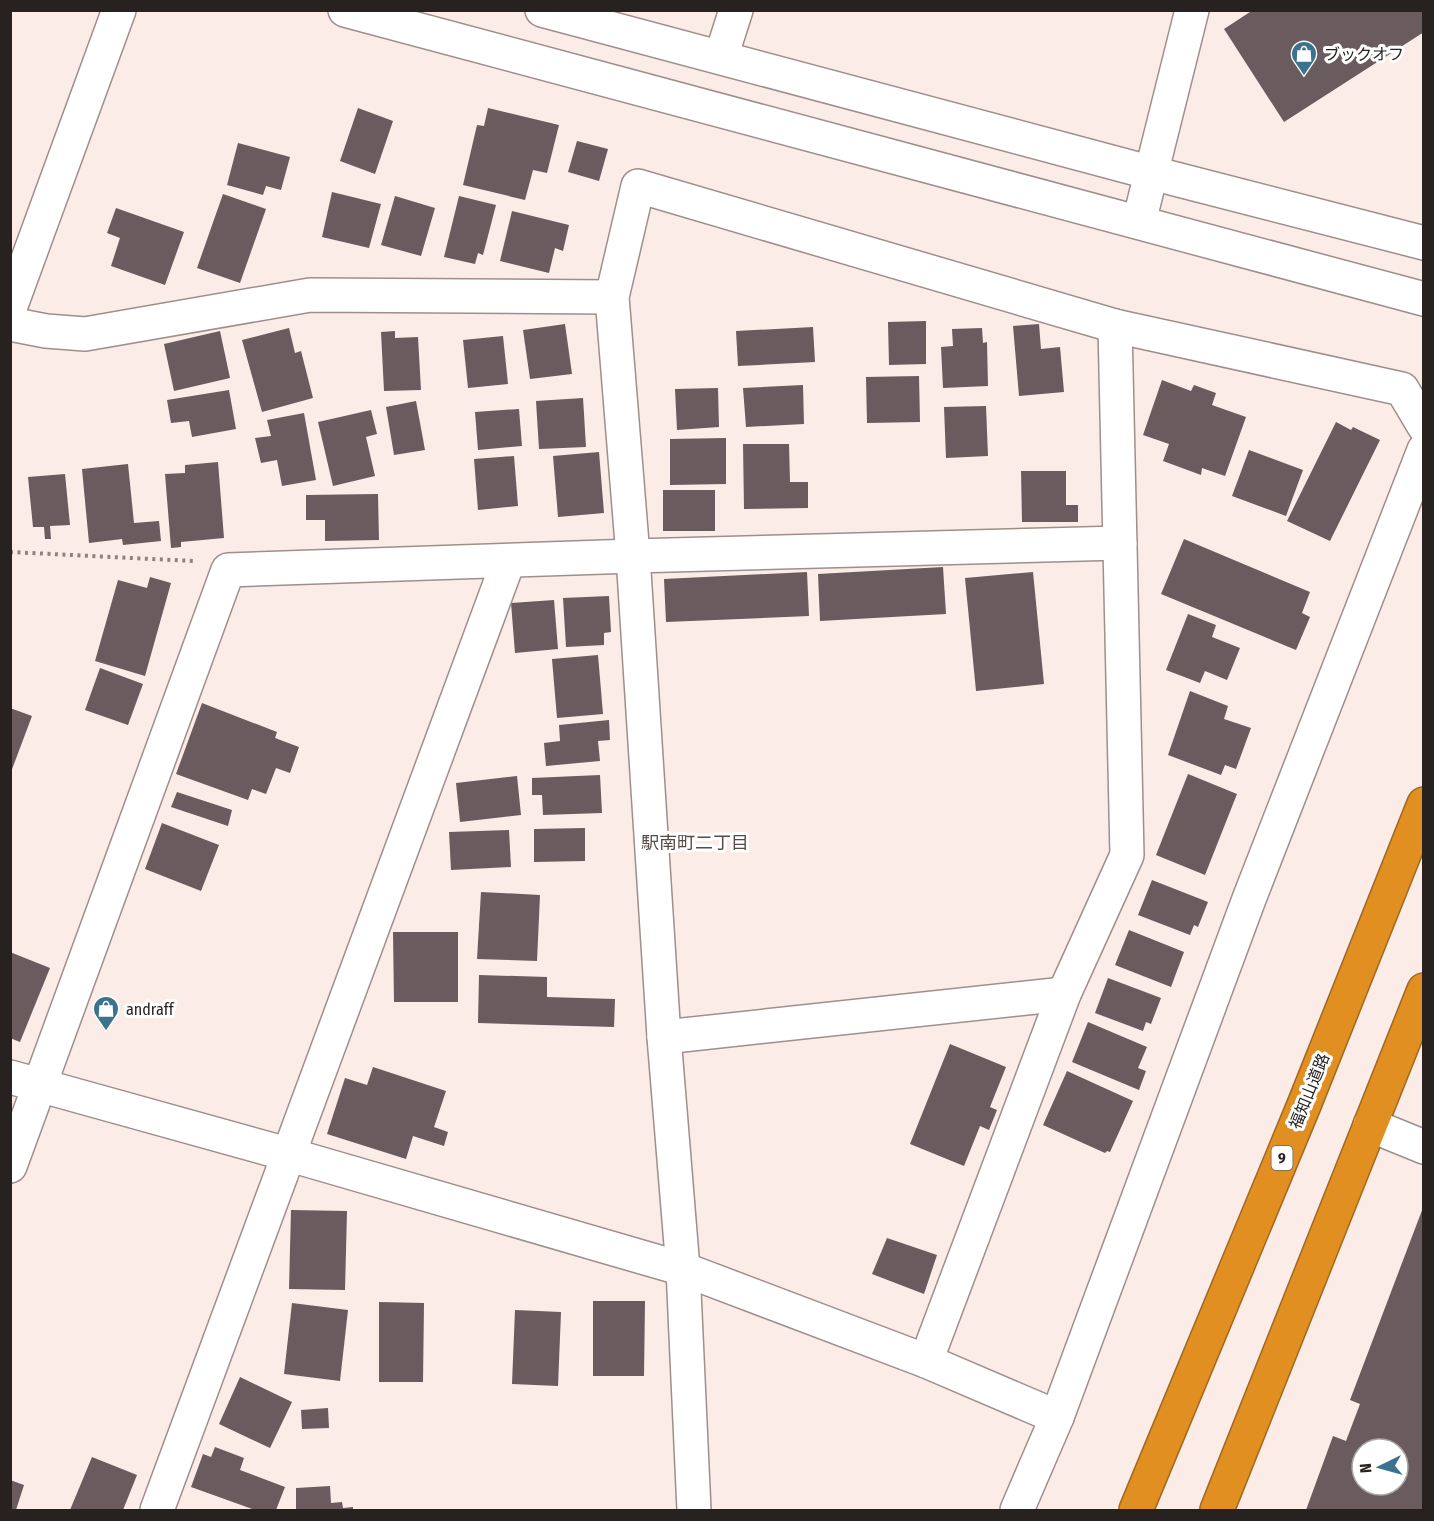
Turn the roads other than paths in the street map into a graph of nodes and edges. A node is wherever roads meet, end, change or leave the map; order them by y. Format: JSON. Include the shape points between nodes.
{"nodes":[{"id":1,"x":119,"y":10,"type":"edge"},
{"id":2,"x":345,"y":10,"type":"edge"},
{"id":3,"x":542,"y":10,"type":"edge"},
{"id":4,"x":735,"y":10,"type":"edge"},
{"id":5,"x":1192,"y":10,"type":"edge"},
{"id":6,"x":721,"y":57,"type":"junction"},
{"id":7,"x":1152,"y":173,"type":"junction"},
{"id":8,"x":1139,"y":222,"type":"junction"},
{"id":9,"x":1424,"y":243,"type":"edge"},
{"id":10,"x":612,"y":297,"type":"junction"},
{"id":11,"x":1424,"y":299,"type":"edge"},
{"id":12,"x":10,"y":308,"type":"edge"},
{"id":13,"x":10,"y":324,"type":"edge"},
{"id":14,"x":1115,"y":326,"type":"junction"},
{"id":15,"x":1424,"y":426,"type":"edge"},
{"id":16,"x":1424,"y":450,"type":"edge"},
{"id":17,"x":1120,"y":543,"type":"junction"},
{"id":18,"x":633,"y":556,"type":"junction"},
{"id":19,"x":508,"y":562,"type":"junction"},
{"id":20,"x":1424,"y":804,"type":"edge"},
{"id":21,"x":1424,"y":990,"type":"edge"},
{"id":22,"x":1064,"y":994,"type":"junction"},
{"id":23,"x":664,"y":1037,"type":"junction"},
{"id":24,"x":25,"y":1081,"type":"edge"},
{"id":25,"x":1370,"y":1125,"type":"junction"},
{"id":26,"x":1424,"y":1147,"type":"edge"},
{"id":27,"x":287,"y":1154,"type":"junction"},
{"id":28,"x":10,"y":1166,"type":"edge"},
{"id":29,"x":683,"y":1269,"type":"junction"},
{"id":30,"x":926,"y":1361,"type":"junction"},
{"id":31,"x":1057,"y":1417,"type":"junction"},
{"id":32,"x":157,"y":1510,"type":"edge"},
{"id":33,"x":694,"y":1510,"type":"edge"},
{"id":34,"x":1017,"y":1510,"type":"edge"},
{"id":35,"x":1136,"y":1510,"type":"edge"},
{"id":36,"x":1217,"y":1510,"type":"edge"}],
"edges":[{"from":1,"to":12,"type":"street"},
{"from":2,"to":8,"type":"street"},
{"from":3,"to":6,"type":"street"},
{"from":4,"to":6,"type":"street"},
{"from":5,"to":7,"type":"street"},
{"from":6,"to":7,"type":"street"},
{"from":7,"to":8,"type":"street"},
{"from":7,"to":9,"type":"street"},
{"from":8,"to":11,"type":"street"},
{"from":10,"to":13,"type":"street","via":[[310,295],[85,334]]},
{"from":10,"to":14,"type":"street","via":[[638,186]]},
{"from":10,"to":18,"type":"street"},
{"from":14,"to":15,"type":"street","via":[[1402,389]]},
{"from":14,"to":17,"type":"street"},
{"from":16,"to":31,"type":"street","via":[[1250,899]]},
{"from":17,"to":18,"type":"street"},
{"from":17,"to":22,"type":"street","via":[[1127,855]]},
{"from":18,"to":19,"type":"street"},
{"from":18,"to":23,"type":"street"},
{"from":19,"to":24,"type":"street","via":[[228,570]]},
{"from":19,"to":27,"type":"street"},
{"from":20,"to":35,"type":"highway","name":"福知山道路","number":"9"},
{"from":21,"to":25,"type":"highway"},
{"from":22,"to":23,"type":"street"},
{"from":22,"to":30,"type":"street"},
{"from":23,"to":29,"type":"street"},
{"from":24,"to":27,"type":"street"},
{"from":24,"to":28,"type":"street"},
{"from":25,"to":26,"type":"street"},
{"from":25,"to":36,"type":"highway"},
{"from":27,"to":29,"type":"street"},
{"from":27,"to":32,"type":"street"},
{"from":29,"to":30,"type":"street"},
{"from":29,"to":33,"type":"street"},
{"from":30,"to":31,"type":"street"},
{"from":31,"to":34,"type":"street"}]}
